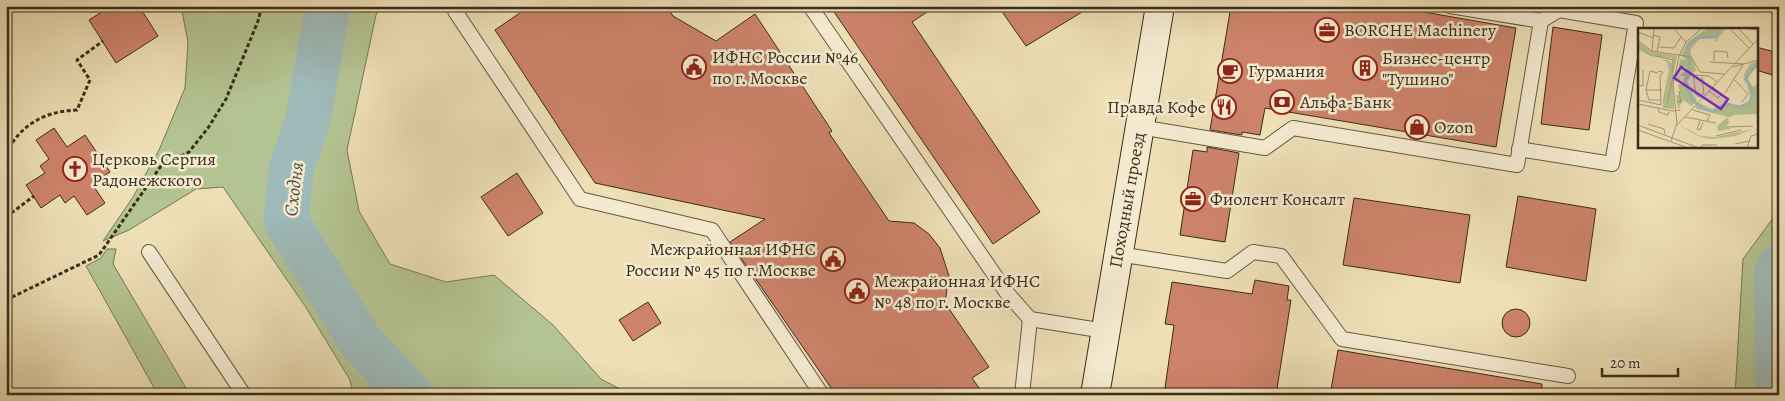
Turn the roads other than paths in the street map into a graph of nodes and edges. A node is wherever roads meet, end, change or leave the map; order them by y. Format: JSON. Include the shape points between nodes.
{"nodes":[{"id":1,"x":463,"y":6,"type":"edge"},
{"id":2,"x":810,"y":6,"type":"edge"},
{"id":3,"x":1160,"y":6,"type":"edge"},
{"id":4,"x":1450,"y":6,"type":"edge"},
{"id":5,"x":1541,"y":22,"type":"junction"},
{"id":6,"x":1140,"y":127,"type":"junction"},
{"id":7,"x":1520,"y":149,"type":"junction"},
{"id":8,"x":149,"y":252,"type":"dead end"},
{"id":9,"x":1118,"y":254,"type":"junction"},
{"id":10,"x":1030,"y":319,"type":"junction"},
{"id":11,"x":1105,"y":331,"type":"junction"},
{"id":12,"x":1568,"y":376,"type":"dead end"},
{"id":13,"x":244,"y":395,"type":"edge"},
{"id":14,"x":822,"y":395,"type":"edge"},
{"id":15,"x":1022,"y":395,"type":"edge"},
{"id":16,"x":1095,"y":395,"type":"edge"}],
"edges":[{"from":1,"to":14,"type":"lane","via":[[455,11],[580,199],[712,230]]},
{"from":2,"to":10,"type":"lane","via":[[1007,293]]},
{"from":3,"to":6,"type":"main road","name":"Походный проезд"},
{"from":4,"to":5,"type":"lane"},
{"from":5,"to":7,"type":"lane"},
{"from":5,"to":7,"type":"lane","via":[[1558,10],[1636,23],[1612,164]]},
{"from":6,"to":7,"type":"lane","via":[[1265,148],[1293,128],[1517,165]]},
{"from":6,"to":9,"type":"main road","name":"Походный проезд"},
{"from":8,"to":13,"type":"lane"},
{"from":9,"to":11,"type":"main road","name":"Походный проезд"},
{"from":9,"to":12,"type":"lane","via":[[1227,271],[1254,252],[1281,256],[1342,339]]},
{"from":10,"to":11,"type":"lane"},
{"from":10,"to":15,"type":"lane"},
{"from":11,"to":16,"type":"main road","name":"Походный проезд"}]}
